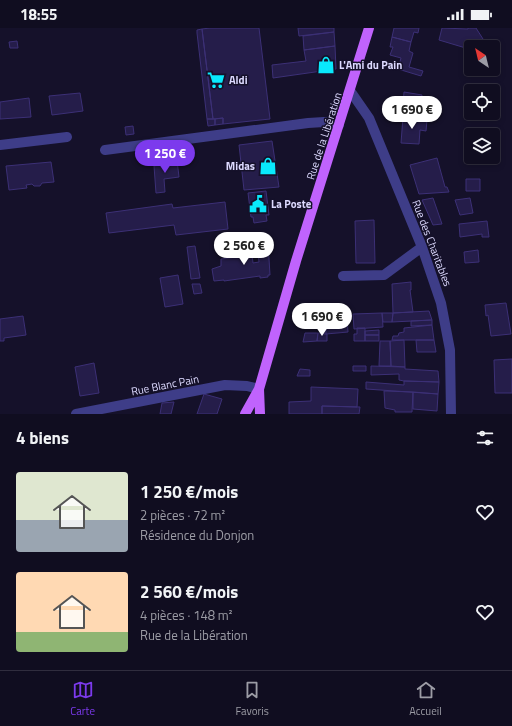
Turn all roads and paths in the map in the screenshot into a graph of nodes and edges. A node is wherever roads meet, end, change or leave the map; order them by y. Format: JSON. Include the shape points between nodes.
{"nodes":[{"id":1,"x":370,"y":28,"type":"edge"},
{"id":2,"x":351,"y":92,"type":"junction"},
{"id":3,"x":339,"y":126,"type":"junction"},
{"id":4,"x":68,"y":138,"type":"dead end"},
{"id":5,"x":0,"y":145,"type":"edge"},
{"id":6,"x":105,"y":150,"type":"dead end"},
{"id":7,"x":422,"y":247,"type":"junction"},
{"id":8,"x":344,"y":276,"type":"dead end"},
{"id":9,"x":259,"y":389,"type":"junction"},
{"id":10,"x":76,"y":414,"type":"edge"},
{"id":11,"x":245,"y":414,"type":"edge"},
{"id":12,"x":260,"y":414,"type":"edge"},
{"id":13,"x":451,"y":414,"type":"edge"}],
"edges":[{"from":1,"to":2,"type":"main road","name":"Rue de la Libération"},
{"from":2,"to":3,"type":"main road","name":"Rue de la Libération"},
{"from":2,"to":7,"type":"street","name":"Rue des Charitables","via":[[369,118]]},
{"from":3,"to":6,"type":"street","via":[[324,122],[308,123]]},
{"from":3,"to":9,"type":"main road","name":"Rue de la Libération"},
{"from":4,"to":5,"type":"street"},
{"from":7,"to":8,"type":"street","via":[[384,275]]},
{"from":7,"to":13,"type":"street","name":"Rue des Charitables","via":[[441,303],[450,350]]},
{"from":9,"to":10,"type":"street","name":"Rue Blanc Pain","via":[[225,386]]},
{"from":9,"to":11,"type":"main road","name":"Rue de la Libération"},
{"from":9,"to":12,"type":"main road","name":"Rue de la Libération"}]}
